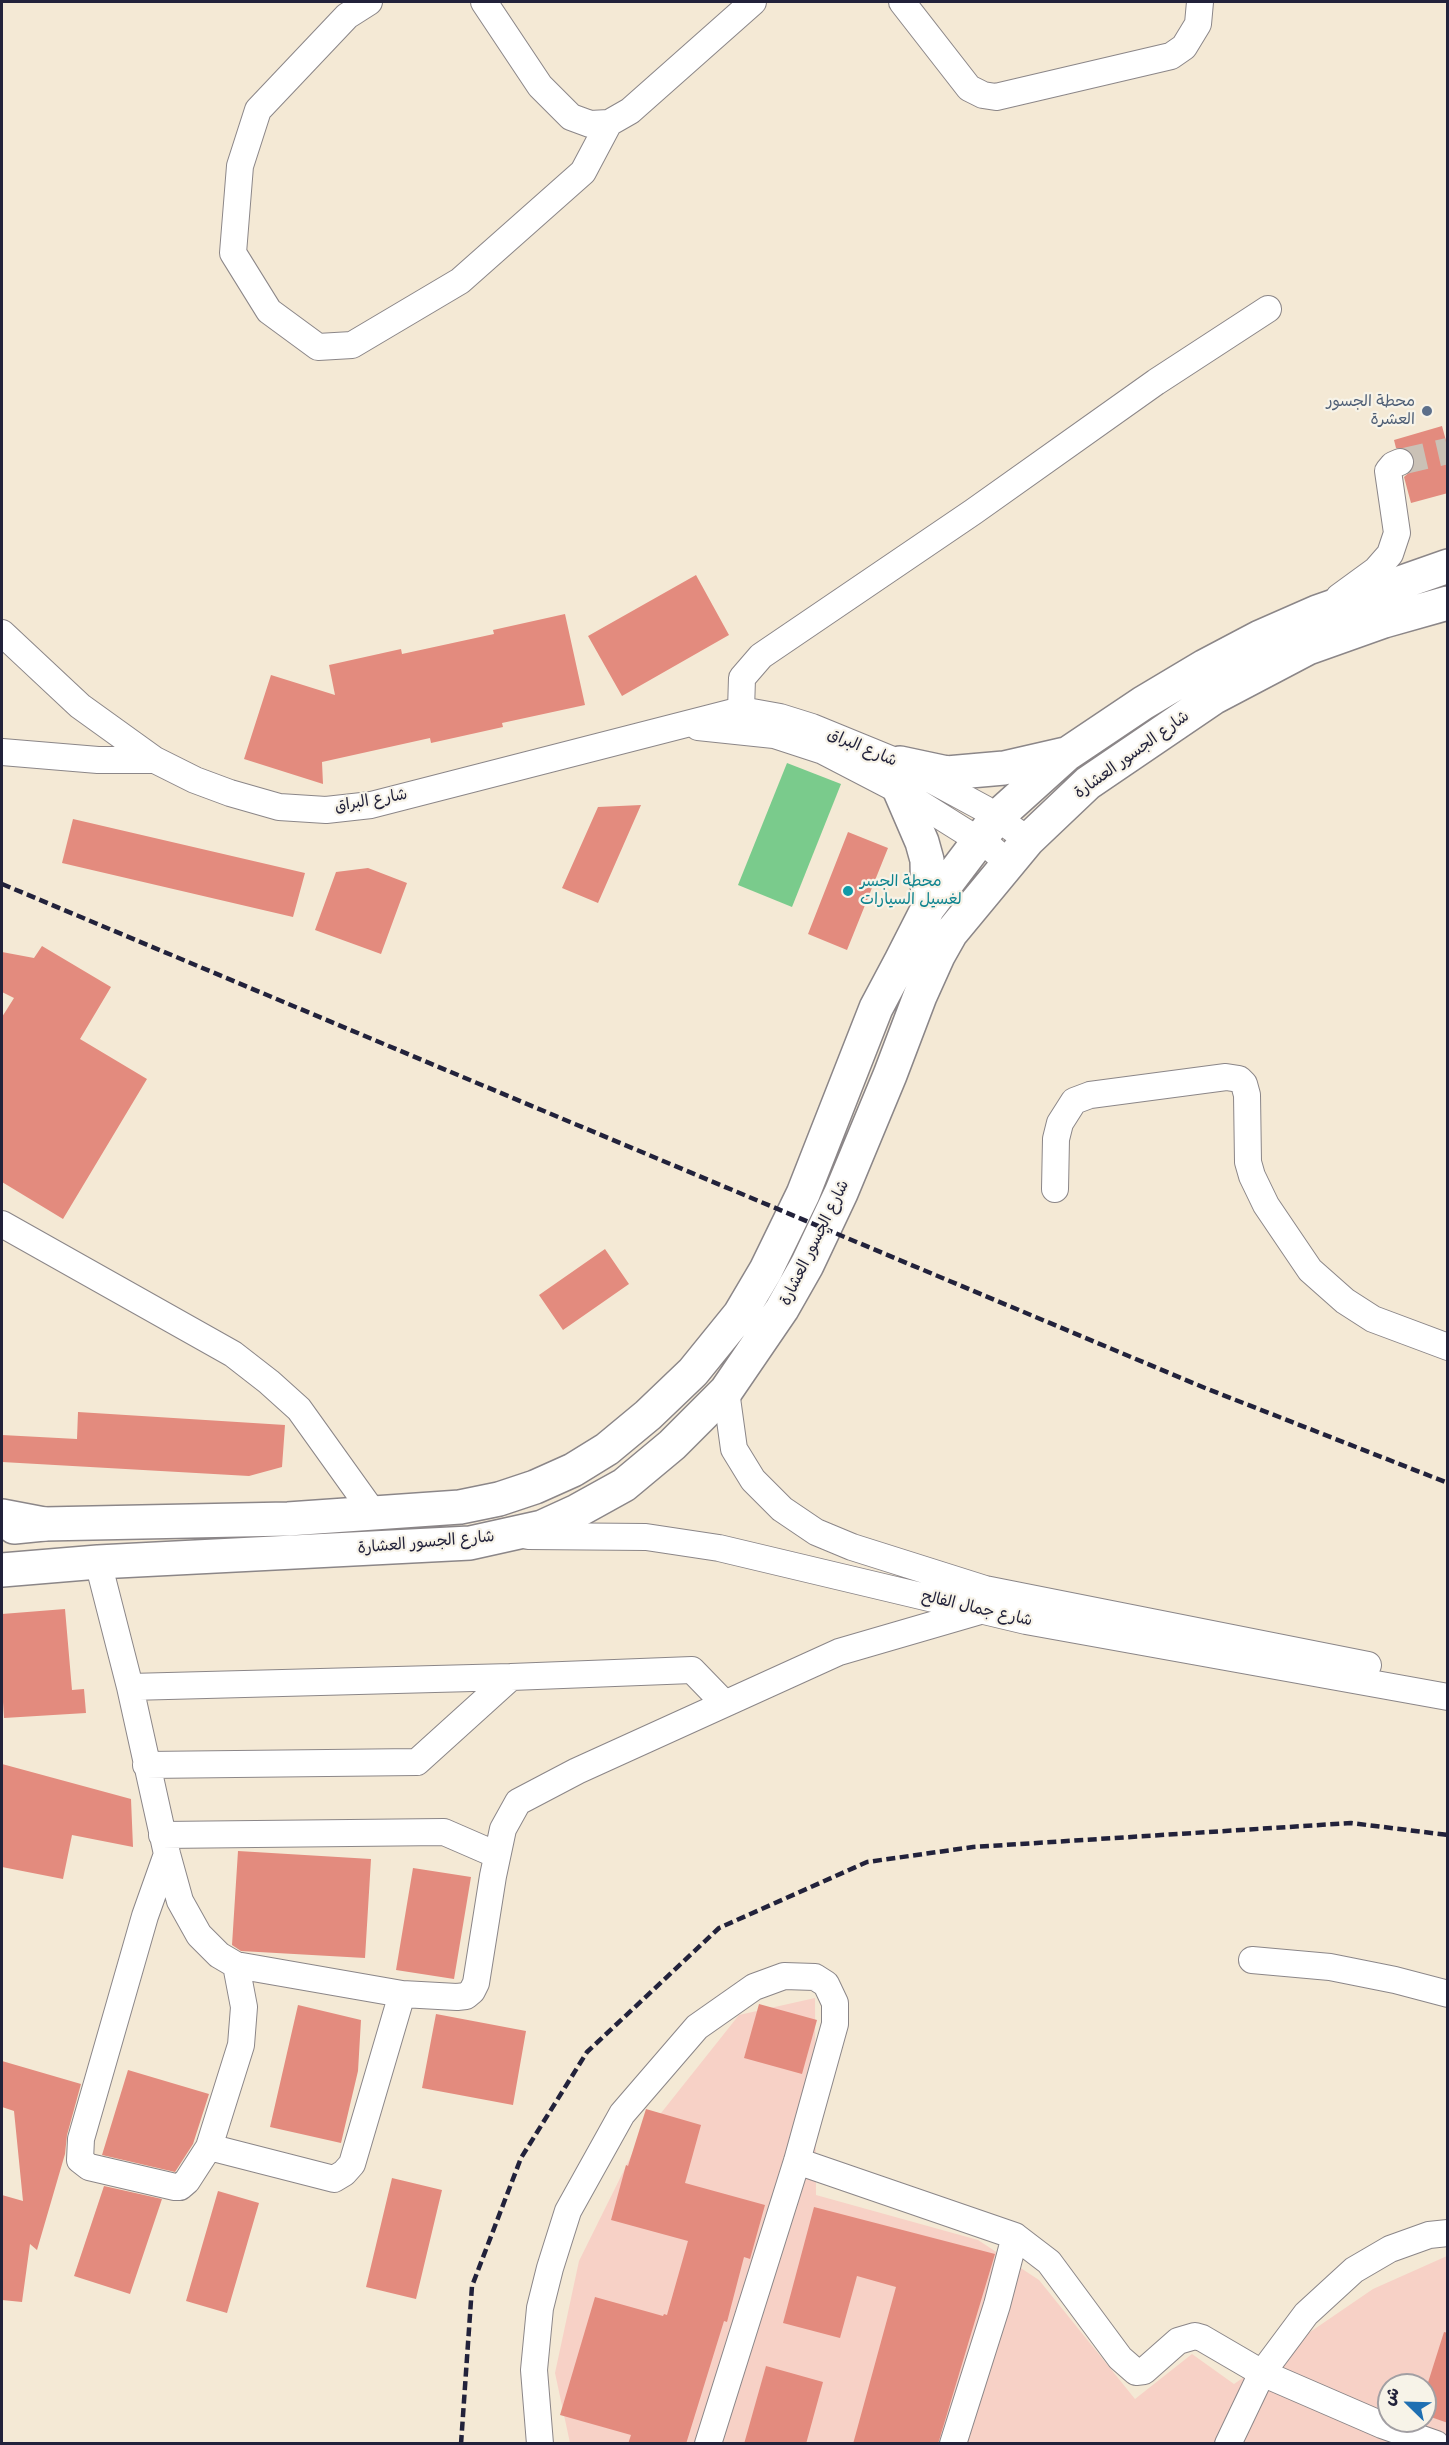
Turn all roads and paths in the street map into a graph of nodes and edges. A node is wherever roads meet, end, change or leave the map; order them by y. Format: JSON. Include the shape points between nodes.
{"nodes":[{"id":1,"x":369,"y":2,"type":"edge"},
{"id":2,"x":484,"y":2,"type":"edge"},
{"id":3,"x":753,"y":2,"type":"edge"},
{"id":4,"x":902,"y":2,"type":"edge"},
{"id":5,"x":1200,"y":2,"type":"edge"},
{"id":6,"x":609,"y":123,"type":"junction"},
{"id":7,"x":1268,"y":309,"type":"dead end"},
{"id":8,"x":1400,"y":462,"type":"dead end"},
{"id":9,"x":1448,"y":566,"type":"edge"},
{"id":10,"x":1448,"y":603,"type":"edge"},
{"id":11,"x":1317,"y":612,"type":"junction"},
{"id":12,"x":2,"y":633,"type":"edge"},
{"id":13,"x":741,"y":710,"type":"junction"},
{"id":14,"x":680,"y":724,"type":"junction"},
{"id":15,"x":2,"y":752,"type":"edge"},
{"id":16,"x":1067,"y":754,"type":"junction"},
{"id":17,"x":155,"y":760,"type":"junction"},
{"id":18,"x":900,"y":777,"type":"junction"},
{"id":19,"x":987,"y":828,"type":"junction"},
{"id":20,"x":1018,"y":851,"type":"junction"},
{"id":21,"x":928,"y":908,"type":"junction"},
{"id":22,"x":1055,"y":1189,"type":"dead end"},
{"id":23,"x":2,"y":1224,"type":"edge"},
{"id":24,"x":1448,"y":1347,"type":"edge"},
{"id":25,"x":726,"y":1391,"type":"junction"},
{"id":26,"x":372,"y":1511,"type":"junction"},
{"id":27,"x":2,"y":1516,"type":"edge"},
{"id":28,"x":44,"y":1524,"type":"junction"},
{"id":29,"x":2,"y":1528,"type":"edge"},
{"id":30,"x":507,"y":1536,"type":"junction"},
{"id":31,"x":99,"y":1562,"type":"junction"},
{"id":32,"x":2,"y":1570,"type":"edge"},
{"id":33,"x":980,"y":1611,"type":"junction"},
{"id":34,"x":511,"y":1677,"type":"junction"},
{"id":35,"x":1448,"y":1682,"type":"edge"},
{"id":36,"x":130,"y":1688,"type":"junction"},
{"id":37,"x":1448,"y":1697,"type":"edge"},
{"id":38,"x":724,"y":1703,"type":"junction"},
{"id":39,"x":146,"y":1765,"type":"junction"},
{"id":40,"x":165,"y":1844,"type":"junction"},
{"id":41,"x":497,"y":1855,"type":"junction"},
{"id":42,"x":1252,"y":1960,"type":"dead end"},
{"id":43,"x":236,"y":1965,"type":"junction"},
{"id":44,"x":402,"y":1994,"type":"junction"},
{"id":45,"x":1448,"y":1994,"type":"edge"},
{"id":46,"x":209,"y":2147,"type":"junction"},
{"id":47,"x":797,"y":2161,"type":"junction"},
{"id":48,"x":1448,"y":2233,"type":"edge"},
{"id":49,"x":1015,"y":2236,"type":"junction"},
{"id":50,"x":1262,"y":2373,"type":"junction"},
{"id":51,"x":540,"y":2444,"type":"edge"},
{"id":52,"x":708,"y":2444,"type":"edge"},
{"id":53,"x":953,"y":2444,"type":"edge"},
{"id":54,"x":1228,"y":2444,"type":"edge"},
{"id":55,"x":1436,"y":2444,"type":"edge"}],
"edges":[{"from":1,"to":6,"type":"street","via":[[347,16],[258,110],[240,166],[233,253],[269,311],[318,347],[352,345],[460,281],[583,172]]},
{"from":2,"to":6,"type":"street","via":[[540,86],[571,117],[590,124]]},
{"from":3,"to":6,"type":"street","via":[[630,111]]},
{"from":4,"to":5,"type":"street","via":[[969,88],[996,97],[1171,56],[1184,47],[1198,24]]},
{"from":7,"to":13,"type":"street","via":[[1156,381],[761,656],[742,678]]},
{"from":8,"to":11,"type":"street","via":[[1389,471],[1397,533],[1390,554],[1376,570]]},
{"from":9,"to":11,"type":"main road","name":"شارع الجسور العشارة"},
{"from":10,"to":20,"type":"main road","name":"شارع الجسور العشارة","via":[[1308,648],[1213,698],[1088,783]]},
{"from":11,"to":16,"type":"main road","name":"شارع الجسور العشارة","via":[[1205,666]]},
{"from":12,"to":17,"type":"street","name":"شارع البراق","via":[[80,706]]},
{"from":13,"to":14,"type":"street","name":"شارع البراق"},
{"from":13,"to":18,"type":"street","name":"شارع البراق","via":[[812,727]]},
{"from":14,"to":17,"type":"street","name":"شارع البراق","via":[[371,805],[326,810],[279,807],[230,793]]},
{"from":14,"to":18,"type":"street","name":"شارع البراق","via":[[774,735]]},
{"from":15,"to":17,"type":"street"},
{"from":16,"to":18,"type":"main road","via":[[1004,768]]},
{"from":16,"to":19,"type":"main road","name":"شارع الجسور العشارة"},
{"from":18,"to":19,"type":"street","name":"شارع البراق"},
{"from":18,"to":21,"type":"main road","via":[[927,860]]},
{"from":19,"to":20,"type":"street","name":"شارع البراق"},
{"from":19,"to":21,"type":"main road","name":"شارع الجسور العشارة"},
{"from":20,"to":25,"type":"main road","name":"شارع الجسور العشارة","via":[[951,933],[938,956],[841,1193],[807,1265]]},
{"from":21,"to":26,"type":"main road","name":"شارع الجسور العشارة","via":[[876,1008],[802,1194],[766,1270],[740,1314],[693,1372],[607,1449],[536,1487],[460,1507]]},
{"from":22,"to":24,"type":"street","via":[[1056,1139],[1060,1123],[1074,1101],[1090,1095],[1239,1078],[1247,1095],[1248,1162],[1252,1176],[1266,1205],[1310,1270],[1373,1320]]},
{"from":23,"to":26,"type":"street","via":[[233,1354],[299,1409]]},
{"from":25,"to":30,"type":"main road","name":"شارع الجسور العشارة","via":[[672,1445],[624,1485],[542,1527]]},
{"from":25,"to":35,"type":"street","name":"شارع جمال الفالح","via":[[734,1449],[753,1480],[782,1509],[816,1532],[852,1547],[985,1588]]},
{"from":26,"to":28,"type":"main road","name":"شارع الجسور العشارة","via":[[288,1519]]},
{"from":27,"to":28,"type":"main road"},
{"from":28,"to":29,"type":"main road","name":"شارع الجسور العشارة"},
{"from":30,"to":31,"type":"main road","name":"شارع الجسور العشارة","via":[[470,1543]]},
{"from":30,"to":33,"type":"street","name":"شارع جمال الفالح","via":[[646,1537],[682,1542],[828,1572]]},
{"from":31,"to":32,"type":"main road","name":"شارع الجسور العشارة"},
{"from":31,"to":36,"type":"street"},
{"from":33,"to":37,"type":"street","name":"شارع جمال الفالح"},
{"from":33,"to":38,"type":"street","via":[[839,1652]]},
{"from":34,"to":36,"type":"street"},
{"from":34,"to":38,"type":"street","via":[[692,1670]]},
{"from":34,"to":39,"type":"street","via":[[417,1762]]},
{"from":36,"to":39,"type":"street"},
{"from":38,"to":41,"type":"street","via":[[518,1802],[503,1829]]},
{"from":39,"to":40,"type":"street"},
{"from":40,"to":41,"type":"street","via":[[444,1832]]},
{"from":40,"to":43,"type":"street","via":[[180,1901],[191,1923],[219,1955]]},
{"from":40,"to":46,"type":"street","via":[[81,2139],[80,2160],[88,2167],[180,2187]]},
{"from":41,"to":44,"type":"street","via":[[472,1991],[457,1997]]},
{"from":42,"to":45,"type":"street","via":[[1330,1967]]},
{"from":43,"to":44,"type":"street"},
{"from":43,"to":46,"type":"street","via":[[244,2007],[241,2045]]},
{"from":44,"to":46,"type":"street","via":[[352,2164],[344,2173],[334,2179]]},
{"from":47,"to":49,"type":"street"},
{"from":47,"to":51,"type":"street","via":[[835,2024],[835,2003],[826,1984],[802,1975],[784,1976],[754,1987],[697,2027],[622,2114],[599,2154],[568,2211],[540,2308],[534,2370]]},
{"from":47,"to":52,"type":"street"},
{"from":48,"to":50,"type":"street","via":[[1429,2235],[1390,2249],[1354,2270],[1306,2314]]},
{"from":49,"to":50,"type":"street","via":[[1049,2262],[1120,2358],[1136,2372],[1144,2371],[1178,2341],[1196,2336]]},
{"from":49,"to":53,"type":"street"},
{"from":50,"to":54,"type":"street"},
{"from":50,"to":55,"type":"street"}]}
